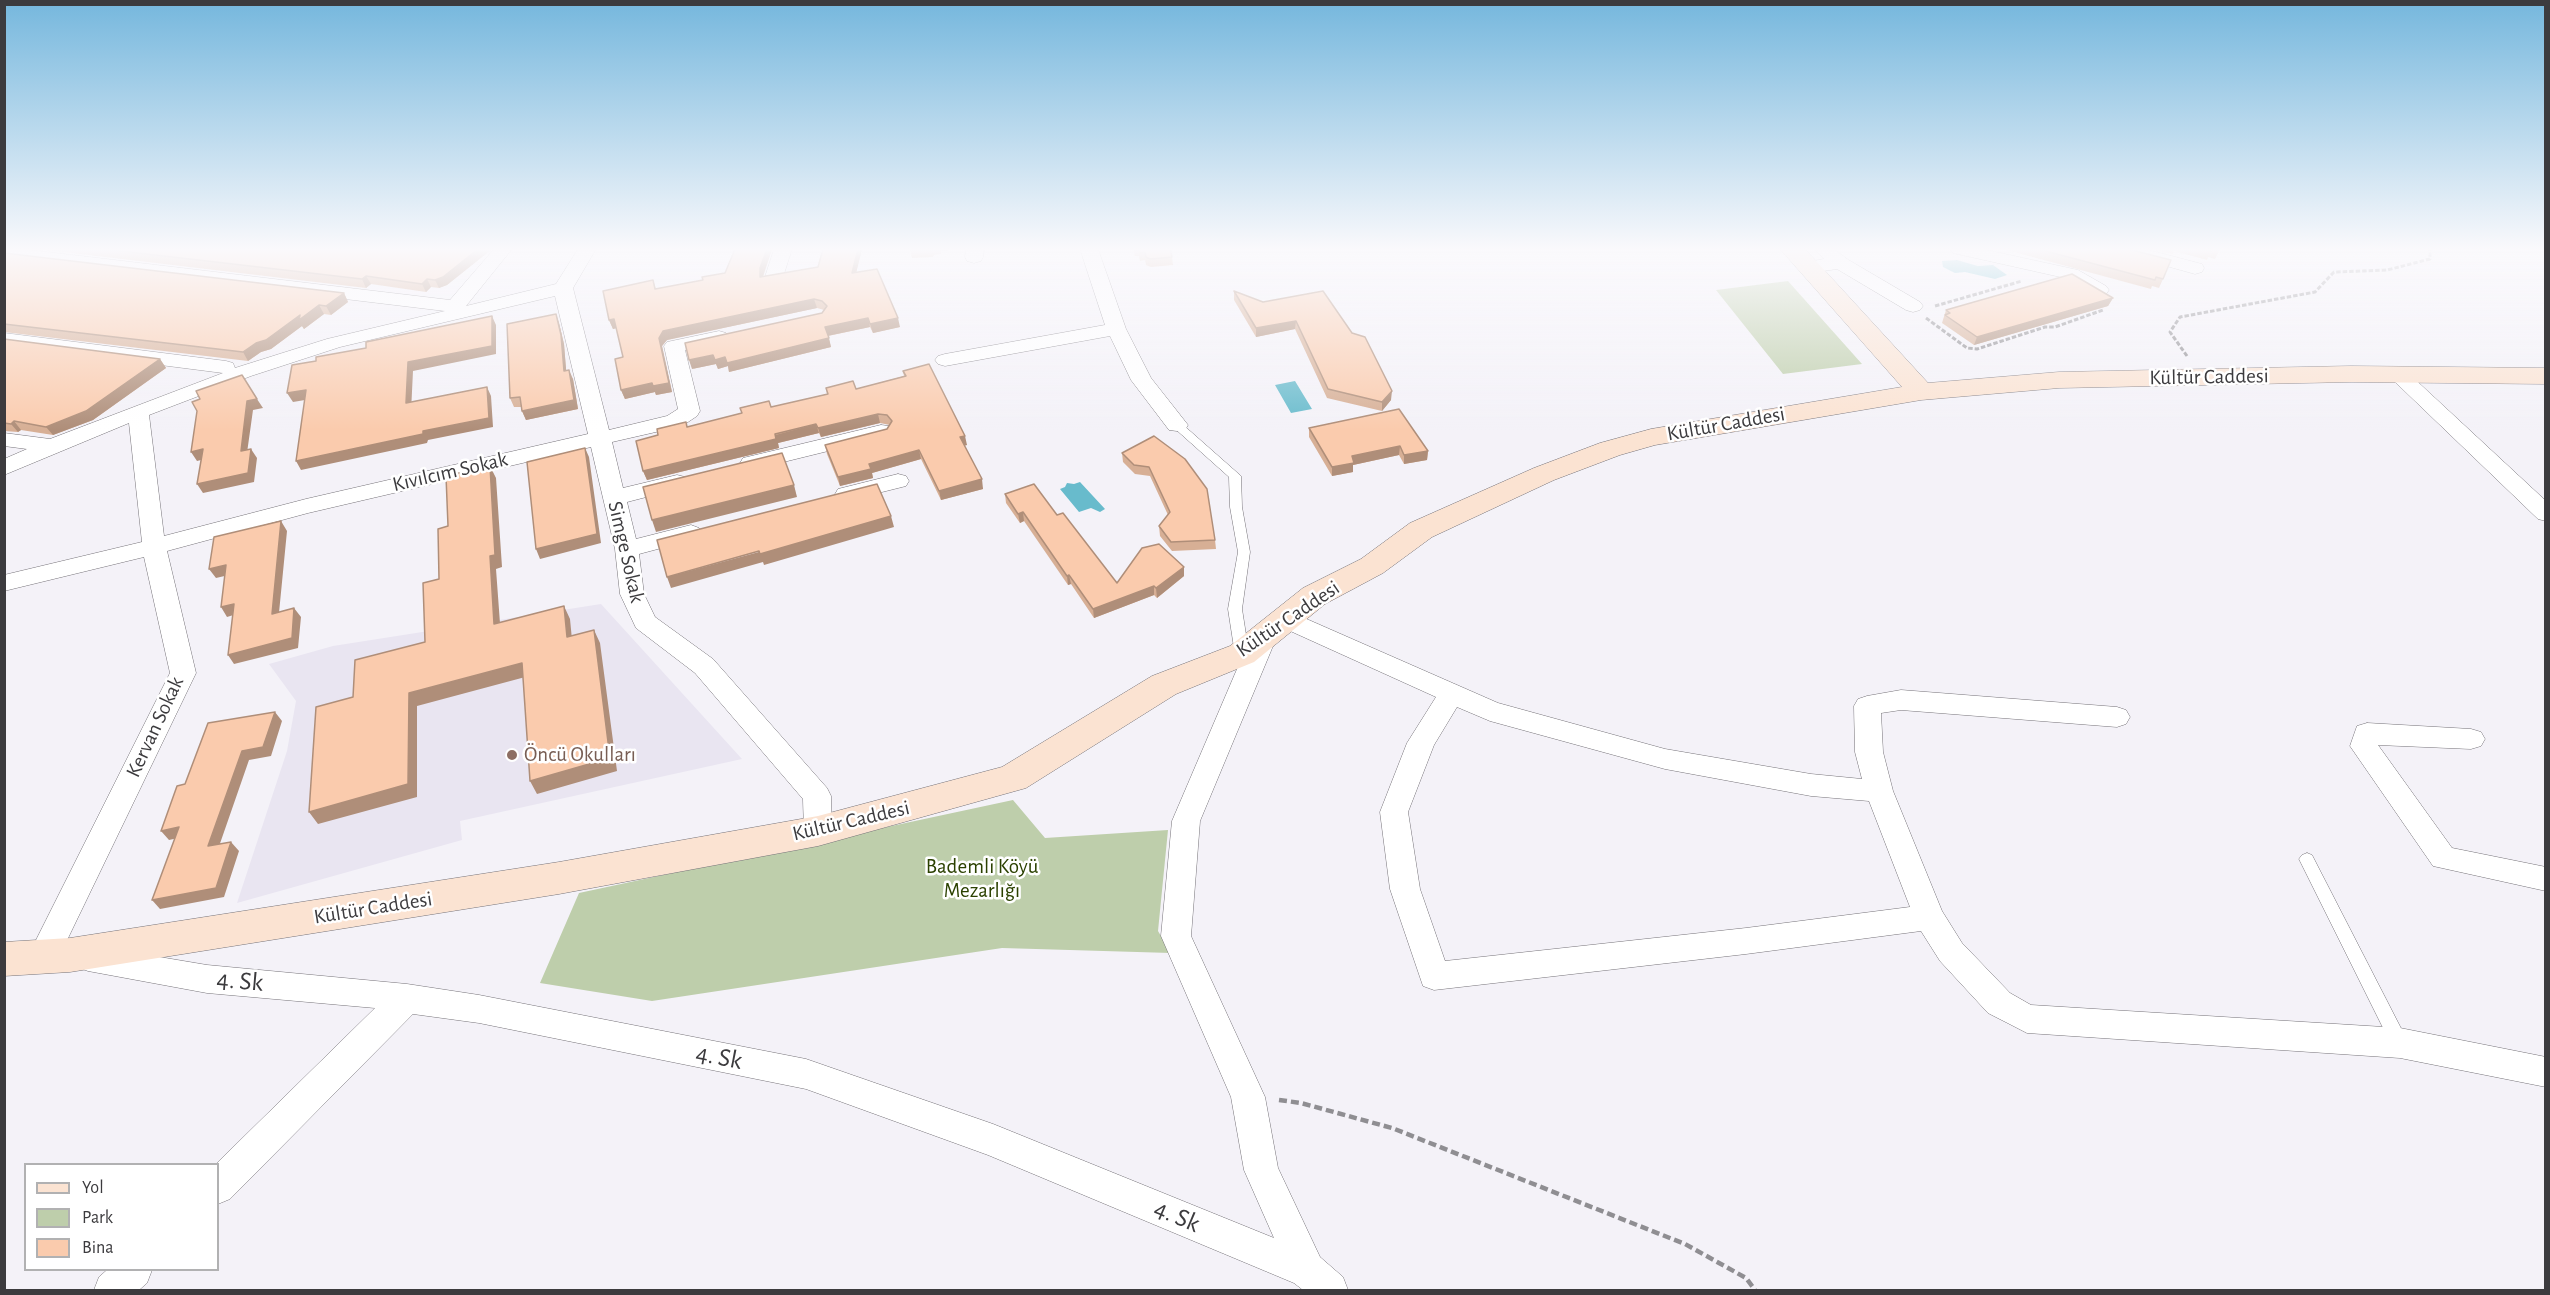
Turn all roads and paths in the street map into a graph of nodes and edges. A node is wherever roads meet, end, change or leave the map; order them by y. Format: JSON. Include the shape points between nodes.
{"nodes":[{"id":1,"x":474,"y":309,"type":"edge"},
{"id":2,"x":568,"y":309,"type":"edge"},
{"id":3,"x":1109,"y":309,"type":"edge"},
{"id":4,"x":1856,"y":309,"type":"edge"},
{"id":5,"x":1922,"y":309,"type":"edge"},
{"id":6,"x":2104,"y":309,"type":"edge"},
{"id":7,"x":2217,"y":309,"type":"edge"},
{"id":8,"x":1116,"y":329,"type":"junction"},
{"id":9,"x":740,"y":332,"type":"edge"},
{"id":10,"x":4,"y":339,"type":"edge"},
{"id":11,"x":945,"y":360,"type":"dead end"},
{"id":12,"x":226,"y":366,"type":"dead end"},
{"id":13,"x":2399,"y":375,"type":"junction"},
{"id":14,"x":2546,"y":376,"type":"edge"},
{"id":15,"x":2177,"y":378,"type":"junction"},
{"id":16,"x":1921,"y":392,"type":"junction"},
{"id":17,"x":138,"y":412,"type":"junction"},
{"id":18,"x":1177,"y":425,"type":"joint"},
{"id":19,"x":881,"y":431,"type":"edge"},
{"id":20,"x":599,"y":438,"type":"junction"},
{"id":21,"x":4,"y":439,"type":"edge"},
{"id":22,"x":52,"y":446,"type":"junction"},
{"id":23,"x":4,"y":468,"type":"edge"},
{"id":24,"x":730,"y":469,"type":"edge"},
{"id":25,"x":695,"y":477,"type":"edge"},
{"id":26,"x":898,"y":482,"type":"dead end"},
{"id":27,"x":614,"y":498,"type":"junction"},
{"id":28,"x":830,"y":498,"type":"edge"},
{"id":29,"x":2546,"y":514,"type":"edge"},
{"id":30,"x":718,"y":526,"type":"edge"},
{"id":31,"x":154,"y":547,"type":"junction"},
{"id":32,"x":627,"y":549,"type":"junction"},
{"id":33,"x":4,"y":583,"type":"edge"},
{"id":34,"x":1265,"y":636,"type":"junction"},
{"id":35,"x":1452,"y":693,"type":"junction"},
{"id":36,"x":2117,"y":717,"type":"dead end"},
{"id":37,"x":2470,"y":739,"type":"dead end"},
{"id":38,"x":1879,"y":791,"type":"junction"},
{"id":39,"x":818,"y":831,"type":"junction"},
{"id":40,"x":2307,"y":859,"type":"dead end"},
{"id":41,"x":2546,"y":879,"type":"edge"},
{"id":42,"x":1929,"y":917,"type":"junction"},
{"id":43,"x":58,"y":954,"type":"junction"},
{"id":44,"x":4,"y":959,"type":"edge"},
{"id":45,"x":407,"y":999,"type":"junction"},
{"id":46,"x":2400,"y":1043,"type":"junction"},
{"id":47,"x":2546,"y":1072,"type":"edge"},
{"id":48,"x":1248,"y":1097,"type":"junction"},
{"id":49,"x":219,"y":1185,"type":"edge"},
{"id":50,"x":132,"y":1271,"type":"edge"},
{"id":51,"x":1318,"y":1280,"type":"edge"},
{"id":52,"x":112,"y":1290,"type":"edge"},
{"id":53,"x":1755,"y":1290,"type":"edge"}],
"edges":[{"from":1,"to":17,"type":"street","via":[[334,343]]},
{"from":2,"to":20,"type":"street","name":"Simge Sokak"},
{"from":3,"to":8,"type":"street"},
{"from":4,"to":16,"type":"street"},
{"from":5,"to":6,"type":"path","via":[[1925,318],[1967,348],[1977,349]]},
{"from":7,"to":15,"type":"path","via":[[2180,316],[2170,332],[2188,359]]},
{"from":8,"to":11,"type":"street"},
{"from":8,"to":18,"type":"street","via":[[1141,380]]},
{"from":9,"to":20,"type":"street","name":"Kıvılcım Sokak","via":[[674,346],[688,411],[674,420]]},
{"from":10,"to":12,"type":"street"},
{"from":13,"to":14,"type":"street","name":"Kültür Caddesi"},
{"from":13,"to":15,"type":"street","name":"Kültür Caddesi"},
{"from":13,"to":29,"type":"street"},
{"from":15,"to":16,"type":"street","name":"Kültür Caddesi","via":[[2060,380]]},
{"from":16,"to":34,"type":"street","name":"Kültür Caddesi","via":[[1651,437],[1610,449],[1420,530],[1372,566],[1314,596]]},
{"from":17,"to":22,"type":"street"},
{"from":17,"to":31,"type":"street","name":"Kervan Sokak"},
{"from":18,"to":34,"type":"lane","via":[[1236,476],[1236,507],[1244,552],[1235,609]]},
{"from":19,"to":24,"type":"street"},
{"from":20,"to":27,"type":"street","name":"Simge Sokak"},
{"from":20,"to":31,"type":"street","name":"Kıvılcım Sokak","via":[[306,506]]},
{"from":21,"to":22,"type":"street"},
{"from":22,"to":23,"type":"street"},
{"from":25,"to":27,"type":"street"},
{"from":26,"to":28,"type":"street"},
{"from":27,"to":32,"type":"street","name":"Simge Sokak"},
{"from":30,"to":32,"type":"street"},
{"from":31,"to":33,"type":"street","name":"Kıvılcım Sokak"},
{"from":31,"to":43,"type":"street","name":"Kervan Sokak","via":[[183,673]]},
{"from":32,"to":39,"type":"street","name":"Simge Sokak","via":[[632,594],[645,622],[704,666],[817,796]]},
{"from":34,"to":35,"type":"street"},
{"from":34,"to":39,"type":"street","name":"Kültür Caddesi","via":[[1164,685],[1013,778]]},
{"from":34,"to":48,"type":"street","via":[[1186,822],[1176,936]]},
{"from":35,"to":38,"type":"street","via":[[1490,711],[1665,759],[1811,785]]},
{"from":35,"to":42,"type":"street","via":[[1421,743],[1394,812],[1405,889],[1434,976]]},
{"from":36,"to":38,"type":"street","via":[[1901,700],[1867,706],[1869,752]]},
{"from":37,"to":41,"type":"street","via":[[2367,733],[2364,746],[2443,858]]},
{"from":38,"to":42,"type":"street"},
{"from":39,"to":43,"type":"street","name":"Kültür Caddesi","via":[[559,878]]},
{"from":40,"to":46,"type":"lane"},
{"from":42,"to":46,"type":"street","via":[[1951,952],[1999,1004],[2027,1019]]},
{"from":43,"to":44,"type":"street","name":"Kültür Caddesi"},
{"from":43,"to":45,"type":"street","name":"4. Sk","via":[[207,979]]},
{"from":45,"to":49,"type":"street"},
{"from":45,"to":51,"type":"street","name":"4. Sk","via":[[479,1009],[806,1074],[993,1140]]},
{"from":46,"to":47,"type":"street"},
{"from":48,"to":51,"type":"street","via":[[1261,1170]]},
{"from":48,"to":53,"type":"path","via":[[1301,1103],[1392,1128],[1685,1244],[1746,1278]]},
{"from":50,"to":52,"type":"street"}]}
